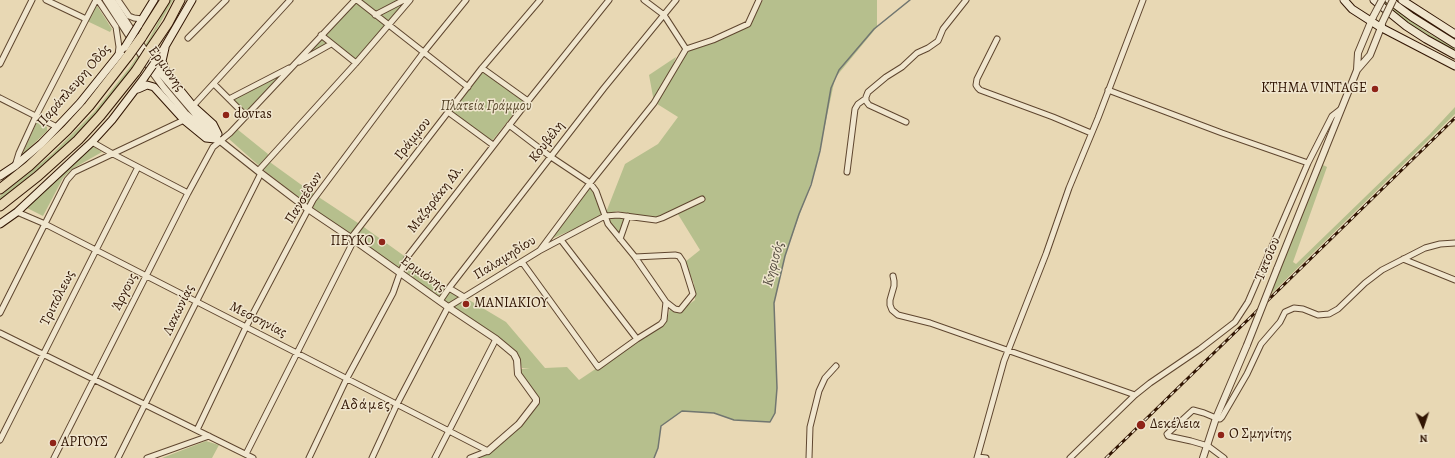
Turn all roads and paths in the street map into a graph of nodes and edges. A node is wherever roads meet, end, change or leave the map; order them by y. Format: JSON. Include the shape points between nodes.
{"nodes":[{"id":1,"x":32,"y":0,"type":"edge"},
{"id":2,"x":46,"y":0,"type":"edge"},
{"id":3,"x":97,"y":0,"type":"edge"},
{"id":4,"x":106,"y":0,"type":"edge"},
{"id":5,"x":112,"y":0,"type":"edge"},
{"id":6,"x":118,"y":0,"type":"edge"},
{"id":7,"x":154,"y":0,"type":"edge"},
{"id":8,"x":165,"y":0,"type":"edge"},
{"id":9,"x":180,"y":0,"type":"edge"},
{"id":10,"x":192,"y":0,"type":"edge"},
{"id":11,"x":226,"y":0,"type":"edge"},
{"id":12,"x":290,"y":0,"type":"edge"},
{"id":13,"x":356,"y":0,"type":"edge"},
{"id":14,"x":404,"y":0,"type":"edge"},
{"id":15,"x":410,"y":0,"type":"edge"},
{"id":16,"x":466,"y":0,"type":"edge"},
{"id":17,"x":540,"y":0,"type":"edge"},
{"id":18,"x":609,"y":0,"type":"edge"},
{"id":19,"x":644,"y":0,"type":"edge"},
{"id":20,"x":676,"y":0,"type":"edge"},
{"id":21,"x":759,"y":0,"type":"edge"},
{"id":22,"x":966,"y":0,"type":"edge"},
{"id":23,"x":1143,"y":0,"type":"edge"},
{"id":24,"x":1374,"y":0,"type":"edge"},
{"id":25,"x":1382,"y":0,"type":"edge"},
{"id":26,"x":1389,"y":0,"type":"edge"},
{"id":27,"x":1394,"y":0,"type":"edge"},
{"id":28,"x":1402,"y":0,"type":"edge"},
{"id":29,"x":1344,"y":1,"type":"edge"},
{"id":30,"x":375,"y":15,"type":"junction"},
{"id":31,"x":664,"y":15,"type":"junction"},
{"id":32,"x":86,"y":19,"type":"junction"},
{"id":33,"x":142,"y":19,"type":"junction"},
{"id":34,"x":1372,"y":19,"type":"junction"},
{"id":35,"x":388,"y":25,"type":"junction"},
{"id":36,"x":1381,"y":25,"type":"junction"},
{"id":37,"x":1455,"y":34,"type":"edge"},
{"id":38,"x":321,"y":36,"type":"junction"},
{"id":39,"x":188,"y":38,"type":"dead end"},
{"id":40,"x":997,"y":39,"type":"dead end"},
{"id":41,"x":331,"y":44,"type":"junction"},
{"id":42,"x":1455,"y":44,"type":"edge"},
{"id":43,"x":165,"y":48,"type":"junction"},
{"id":44,"x":686,"y":49,"type":"junction"},
{"id":45,"x":127,"y":51,"type":"junction"},
{"id":46,"x":423,"y":53,"type":"junction"},
{"id":47,"x":1455,"y":55,"type":"edge"},
{"id":48,"x":118,"y":56,"type":"junction"},
{"id":49,"x":0,"y":64,"type":"edge"},
{"id":50,"x":356,"y":64,"type":"junction"},
{"id":51,"x":295,"y":65,"type":"junction"},
{"id":52,"x":1455,"y":66,"type":"edge"},
{"id":53,"x":482,"y":68,"type":"junction"},
{"id":54,"x":1357,"y":70,"type":"junction"},
{"id":55,"x":214,"y":84,"type":"junction"},
{"id":56,"x":468,"y":87,"type":"junction"},
{"id":57,"x":136,"y":90,"type":"junction"},
{"id":58,"x":1108,"y":90,"type":"junction"},
{"id":59,"x":0,"y":98,"type":"edge"},
{"id":60,"x":229,"y":99,"type":"junction"},
{"id":61,"x":865,"y":99,"type":"junction"},
{"id":62,"x":528,"y":101,"type":"junction"},
{"id":63,"x":194,"y":106,"type":"junction"},
{"id":64,"x":1341,"y":108,"type":"junction"},
{"id":65,"x":448,"y":112,"type":"junction"},
{"id":66,"x":36,"y":116,"type":"junction"},
{"id":67,"x":246,"y":116,"type":"junction"},
{"id":68,"x":184,"y":120,"type":"junction"},
{"id":69,"x":906,"y":122,"type":"dead end"},
{"id":70,"x":509,"y":125,"type":"junction"},
{"id":71,"x":57,"y":127,"type":"junction"},
{"id":72,"x":1091,"y":133,"type":"junction"},
{"id":73,"x":218,"y":138,"type":"junction"},
{"id":74,"x":92,"y":142,"type":"junction"},
{"id":75,"x":493,"y":146,"type":"junction"},
{"id":76,"x":113,"y":154,"type":"junction"},
{"id":77,"x":551,"y":158,"type":"junction"},
{"id":78,"x":1308,"y":163,"type":"junction"},
{"id":79,"x":15,"y":166,"type":"junction"},
{"id":80,"x":138,"y":167,"type":"junction"},
{"id":81,"x":259,"y":172,"type":"junction"},
{"id":82,"x":847,"y":172,"type":"dead end"},
{"id":83,"x":0,"y":176,"type":"edge"},
{"id":84,"x":590,"y":183,"type":"junction"},
{"id":85,"x":0,"y":189,"type":"edge"},
{"id":86,"x":188,"y":193,"type":"junction"},
{"id":87,"x":702,"y":199,"type":"dead end"},
{"id":88,"x":0,"y":206,"type":"edge"},
{"id":89,"x":308,"y":209,"type":"junction"},
{"id":90,"x":17,"y":212,"type":"junction"},
{"id":91,"x":605,"y":216,"type":"junction"},
{"id":92,"x":628,"y":216,"type":"junction"},
{"id":93,"x":0,"y":224,"type":"edge"},
{"id":94,"x":45,"y":224,"type":"junction"},
{"id":95,"x":353,"y":239,"type":"junction"},
{"id":96,"x":620,"y":239,"type":"junction"},
{"id":97,"x":561,"y":240,"type":"junction"},
{"id":98,"x":1455,"y":243,"type":"edge"},
{"id":99,"x":95,"y":250,"type":"junction"},
{"id":100,"x":539,"y":251,"type":"junction"},
{"id":101,"x":635,"y":257,"type":"junction"},
{"id":102,"x":1403,"y":259,"type":"junction"},
{"id":103,"x":522,"y":262,"type":"junction"},
{"id":104,"x":400,"y":273,"type":"junction"},
{"id":105,"x":146,"y":276,"type":"junction"},
{"id":106,"x":892,"y":276,"type":"dead end"},
{"id":107,"x":1455,"y":280,"type":"edge"},
{"id":108,"x":449,"y":288,"type":"junction"},
{"id":109,"x":464,"y":297,"type":"junction"},
{"id":110,"x":196,"y":301,"type":"junction"},
{"id":111,"x":440,"y":301,"type":"junction"},
{"id":112,"x":666,"y":302,"type":"junction"},
{"id":113,"x":448,"y":307,"type":"junction"},
{"id":114,"x":0,"y":313,"type":"edge"},
{"id":115,"x":246,"y":327,"type":"junction"},
{"id":116,"x":0,"y":333,"type":"edge"},
{"id":117,"x":496,"y":339,"type":"junction"},
{"id":118,"x":637,"y":339,"type":"junction"},
{"id":119,"x":1008,"y":351,"type":"junction"},
{"id":120,"x":298,"y":353,"type":"junction"},
{"id":121,"x":43,"y":354,"type":"junction"},
{"id":122,"x":836,"y":366,"type":"dead end"},
{"id":123,"x":347,"y":378,"type":"junction"},
{"id":124,"x":94,"y":379,"type":"junction"},
{"id":125,"x":1135,"y":395,"type":"junction"},
{"id":126,"x":397,"y":404,"type":"junction"},
{"id":127,"x":145,"y":405,"type":"junction"},
{"id":128,"x":1216,"y":418,"type":"junction"},
{"id":129,"x":197,"y":430,"type":"junction"},
{"id":130,"x":448,"y":430,"type":"junction"},
{"id":131,"x":209,"y":436,"type":"junction"},
{"id":132,"x":0,"y":440,"type":"edge"},
{"id":133,"x":1208,"y":446,"type":"junction"},
{"id":134,"x":488,"y":451,"type":"junction"},
{"id":135,"x":246,"y":454,"type":"junction"},
{"id":136,"x":977,"y":457,"type":"edge"},
{"id":137,"x":54,"y":458,"type":"edge"},
{"id":138,"x":118,"y":458,"type":"edge"},
{"id":139,"x":147,"y":458,"type":"edge"},
{"id":140,"x":253,"y":458,"type":"edge"},
{"id":141,"x":309,"y":458,"type":"edge"},
{"id":142,"x":372,"y":458,"type":"edge"},
{"id":143,"x":435,"y":458,"type":"edge"},
{"id":144,"x":470,"y":458,"type":"edge"},
{"id":145,"x":809,"y":458,"type":"edge"},
{"id":146,"x":986,"y":458,"type":"edge"},
{"id":147,"x":1070,"y":458,"type":"edge"},
{"id":148,"x":1203,"y":458,"type":"edge"},
{"id":149,"x":1224,"y":458,"type":"edge"}],
"edges":[{"from":1,"to":49,"type":"street"},
{"from":2,"to":32,"type":"street"},
{"from":3,"to":32,"type":"street"},
{"from":3,"to":48,"type":"street","via":[[116,27]]},
{"from":4,"to":73,"type":"street","name":"Ερμιόνης","via":[[164,88],[185,112]]},
{"from":5,"to":73,"type":"street","name":"Ερμιόνης","via":[[156,68]]},
{"from":6,"to":33,"type":"street","via":[[129,16]]},
{"from":7,"to":33,"type":"main road","name":"Παράπλευρη Οδός"},
{"from":8,"to":45,"type":"highway","bridge":true,"via":[[142,38]]},
{"from":9,"to":88,"type":"highway","bridge":true,"via":[[136,71],[100,116],[48,168]]},
{"from":10,"to":43,"type":"main road"},
{"from":11,"to":39,"type":"street"},
{"from":12,"to":55,"type":"street"},
{"from":13,"to":30,"type":"street"},
{"from":13,"to":38,"type":"street"},
{"from":14,"to":30,"type":"street"},
{"from":15,"to":35,"type":"street","name":"Λακωνίας"},
{"from":16,"to":46,"type":"street","name":"Πανσέδων"},
{"from":17,"to":53,"type":"street","name":"Γράμμου"},
{"from":18,"to":62,"type":"street","name":"Μαζαράκη Αλ."},
{"from":19,"to":31,"type":"street"},
{"from":20,"to":31,"type":"street","name":"Κουβέλη"},
{"from":21,"to":44,"type":"street","via":[[748,24]]},
{"from":22,"to":61,"type":"street","via":[[943,29],[938,41],[917,53],[880,82],[868,92]]},
{"from":23,"to":58,"type":"street"},
{"from":24,"to":47,"type":"main road","via":[[1411,29]]},
{"from":25,"to":34,"type":"street","name":"Τατοΐου","bridge":true},
{"from":26,"to":42,"type":"main road","via":[[1424,26]]},
{"from":27,"to":36,"type":"street","name":"Τατοΐου","bridge":true},
{"from":28,"to":37,"type":"main road"},
{"from":29,"to":34,"type":"main road","via":[[1356,12]]},
{"from":30,"to":35,"type":"street"},
{"from":31,"to":44,"type":"street"},
{"from":31,"to":77,"type":"street","name":"Κουβέλη"},
{"from":32,"to":66,"type":"street"},
{"from":33,"to":45,"type":"main road","name":"Παράπλευρη Οδός","bridge":true},
{"from":34,"to":36,"type":"main road"},
{"from":34,"to":54,"type":"street","name":"Τατοΐου","via":[[1358,53]]},
{"from":35,"to":46,"type":"street"},
{"from":35,"to":50,"type":"street","name":"Λακωνίας"},
{"from":36,"to":52,"type":"main road"},
{"from":36,"to":54,"type":"street","name":"Τατοΐου","via":[[1370,55]]},
{"from":38,"to":41,"type":"street"},
{"from":38,"to":51,"type":"street"},
{"from":40,"to":72,"type":"street","via":[[976,79],[978,88]]},
{"from":41,"to":50,"type":"street"},
{"from":41,"to":51,"type":"street"},
{"from":43,"to":57,"type":"main road","bridge":true},
{"from":43,"to":63,"type":"main road","via":[[162,57],[163,68]]},
{"from":44,"to":84,"type":"street","via":[[657,98]]},
{"from":45,"to":48,"type":"main road","name":"Παράπλευρη Οδός"},
{"from":45,"to":85,"type":"highway","via":[[105,88],[67,130]]},
{"from":46,"to":56,"type":"street"},
{"from":46,"to":89,"type":"street","name":"Πανσέδων"},
{"from":48,"to":71,"type":"main road","name":"Παράπλευρη Οδός"},
{"from":50,"to":81,"type":"street","name":"Λακωνίας"},
{"from":51,"to":60,"type":"street"},
{"from":51,"to":67,"type":"street","name":"Άργους"},
{"from":53,"to":56,"type":"street","name":"Γράμμου"},
{"from":53,"to":62,"type":"street"},
{"from":54,"to":64,"type":"street","name":"Τατοΐου"},
{"from":55,"to":60,"type":"street"},
{"from":55,"to":63,"type":"street"},
{"from":56,"to":65,"type":"street","name":"Γράμμου"},
{"from":57,"to":68,"type":"main road","via":[[144,85],[154,87]]},
{"from":57,"to":74,"type":"main road"},
{"from":58,"to":72,"type":"street"},
{"from":58,"to":78,"type":"street"},
{"from":59,"to":66,"type":"street"},
{"from":60,"to":67,"type":"street"},
{"from":61,"to":69,"type":"street","via":[[872,107]]},
{"from":61,"to":82,"type":"street","via":[[855,109]]},
{"from":62,"to":70,"type":"street","name":"Μαζαράκη Αλ."},
{"from":63,"to":73,"type":"main road","via":[[214,124]]},
{"from":64,"to":78,"type":"street","via":[[1332,116]]},
{"from":64,"to":128,"type":"street","name":"Τατοΐου","bridge":true},
{"from":65,"to":75,"type":"street"},
{"from":65,"to":95,"type":"street","name":"Γράμμου"},
{"from":66,"to":71,"type":"street"},
{"from":66,"to":79,"type":"street"},
{"from":67,"to":73,"type":"street","name":"Άργους","via":[[230,133]]},
{"from":68,"to":73,"type":"main road","via":[[206,138]]},
{"from":68,"to":76,"type":"street"},
{"from":70,"to":75,"type":"street","name":"Μαζαράκη Αλ."},
{"from":70,"to":77,"type":"street"},
{"from":71,"to":79,"type":"main road","name":"Παράπλευρη Οδός"},
{"from":72,"to":119,"type":"street"},
{"from":73,"to":81,"type":"street","name":"Ερμιόνης"},
{"from":73,"to":86,"type":"street","name":"Άργους"},
{"from":74,"to":76,"type":"street"},
{"from":74,"to":90,"type":"main road"},
{"from":75,"to":104,"type":"street","name":"Μαζαράκη Αλ.","via":[[411,251]]},
{"from":76,"to":80,"type":"street"},
{"from":76,"to":94,"type":"street","via":[[74,172],[67,180]]},
{"from":77,"to":84,"type":"street"},
{"from":77,"to":108,"type":"street","name":"Κουβέλη"},
{"from":78,"to":125,"type":"street","via":[[1240,316],[1227,329]]},
{"from":79,"to":83,"type":"main road","name":"Παράπλευρη Οδός"},
{"from":80,"to":86,"type":"street"},
{"from":80,"to":99,"type":"street","name":"Τριπόλεως"},
{"from":81,"to":89,"type":"street","name":"Ερμιόνης"},
{"from":81,"to":110,"type":"street","name":"Λακωνίας"},
{"from":84,"to":91,"type":"street","via":[[596,191]]},
{"from":84,"to":100,"type":"street"},
{"from":86,"to":105,"type":"street","name":"Άργους"},
{"from":87,"to":92,"type":"street","via":[[656,220]]},
{"from":89,"to":95,"type":"street","name":"Ερμιόνης"},
{"from":89,"to":115,"type":"street","name":"Πανσέδων"},
{"from":90,"to":93,"type":"main road"},
{"from":90,"to":94,"type":"street","name":"Μεσσηνίας"},
{"from":91,"to":92,"type":"street"},
{"from":91,"to":96,"type":"street"},
{"from":91,"to":97,"type":"street","name":"Παλαμηδίου"},
{"from":92,"to":96,"type":"street"},
{"from":94,"to":99,"type":"street","name":"Μεσσηνίας"},
{"from":94,"to":114,"type":"street"},
{"from":95,"to":104,"type":"street","name":"Ερμιόνης"},
{"from":95,"to":120,"type":"street","name":"Γράμμου"},
{"from":96,"to":101,"type":"street"},
{"from":97,"to":100,"type":"street","name":"Παλαμηδίου"},
{"from":97,"to":118,"type":"street"},
{"from":98,"to":102,"type":"street","via":[[1425,248]]},
{"from":99,"to":105,"type":"street","name":"Μεσσηνίας"},
{"from":99,"to":121,"type":"street","name":"Τριπόλεως"},
{"from":100,"to":103,"type":"street","name":"Παλαμηδίου"},
{"from":101,"to":112,"type":"street"},
{"from":101,"to":112,"type":"street","via":[[675,256],[681,259],[693,294],[680,310]]},
{"from":102,"to":107,"type":"street"},
{"from":102,"to":128,"type":"street","via":[[1379,272],[1329,314],[1318,315],[1294,308],[1286,312],[1261,344],[1222,416],[1220,419]]},
{"from":103,"to":109,"type":"street","name":"Παλαμηδίου"},
{"from":103,"to":118,"type":"street","via":[[598,367]]},
{"from":104,"to":111,"type":"street","name":"Ερμιόνης"},
{"from":104,"to":123,"type":"street","name":"Μαζαράκη Αλ.","via":[[393,293]]},
{"from":105,"to":110,"type":"street","name":"Μεσσηνίας"},
{"from":105,"to":124,"type":"street","name":"Άργους"},
{"from":106,"to":119,"type":"street","via":[[894,286],[890,305],[898,315],[930,323]]},
{"from":108,"to":109,"type":"street"},
{"from":108,"to":111,"type":"street","name":"Κουβέλη"},
{"from":109,"to":113,"type":"street","name":"Παλαμηδίου"},
{"from":110,"to":115,"type":"street","name":"Μεσσηνίας"},
{"from":110,"to":127,"type":"street","name":"Λακωνίας"},
{"from":111,"to":113,"type":"street","name":"Ερμιόνης"},
{"from":112,"to":118,"type":"street","via":[[664,322]]},
{"from":113,"to":117,"type":"street","name":"Ερμιόνης"},
{"from":113,"to":126,"type":"street"},
{"from":115,"to":120,"type":"street","name":"Μεσσηνίας"},
{"from":115,"to":129,"type":"street","name":"Πανσέδων"},
{"from":116,"to":121,"type":"street"},
{"from":117,"to":130,"type":"street"},
{"from":117,"to":134,"type":"street","name":"Ερμιόνης","via":[[515,356],[518,374],[536,401],[519,424]]},
{"from":119,"to":125,"type":"street"},
{"from":119,"to":136,"type":"street"},
{"from":120,"to":123,"type":"street","name":"Μεσσηνίας"},
{"from":120,"to":135,"type":"street","name":"Γράμμου"},
{"from":121,"to":124,"type":"street"},
{"from":121,"to":132,"type":"street","name":"Τριπόλεως"},
{"from":122,"to":145,"type":"street","via":[[825,378],[819,391],[810,427]]},
{"from":123,"to":126,"type":"street","name":"Μεσσηνίας"},
{"from":123,"to":141,"type":"street","name":"Μαζαράκη Αλ."},
{"from":124,"to":127,"type":"street"},
{"from":124,"to":137,"type":"street","name":"Άργους"},
{"from":125,"to":147,"type":"street"},
{"from":126,"to":130,"type":"street","name":"Μεσσηνίας"},
{"from":126,"to":142,"type":"street"},
{"from":127,"to":129,"type":"street"},
{"from":127,"to":138,"type":"street","name":"Λακωνίας"},
{"from":128,"to":133,"type":"street","name":"Τατοΐου"},
{"from":128,"to":133,"type":"street","via":[[1193,410],[1167,434]]},
{"from":129,"to":131,"type":"street"},
{"from":130,"to":134,"type":"street","name":"Μεσσηνίας"},
{"from":130,"to":143,"type":"street"},
{"from":131,"to":135,"type":"street"},
{"from":131,"to":139,"type":"street"},
{"from":133,"to":148,"type":"street","name":"Τατοΐου"},
{"from":133,"to":149,"type":"street"},
{"from":134,"to":144,"type":"street"},
{"from":135,"to":140,"type":"street"},
{"from":136,"to":146,"type":"street"}]}
